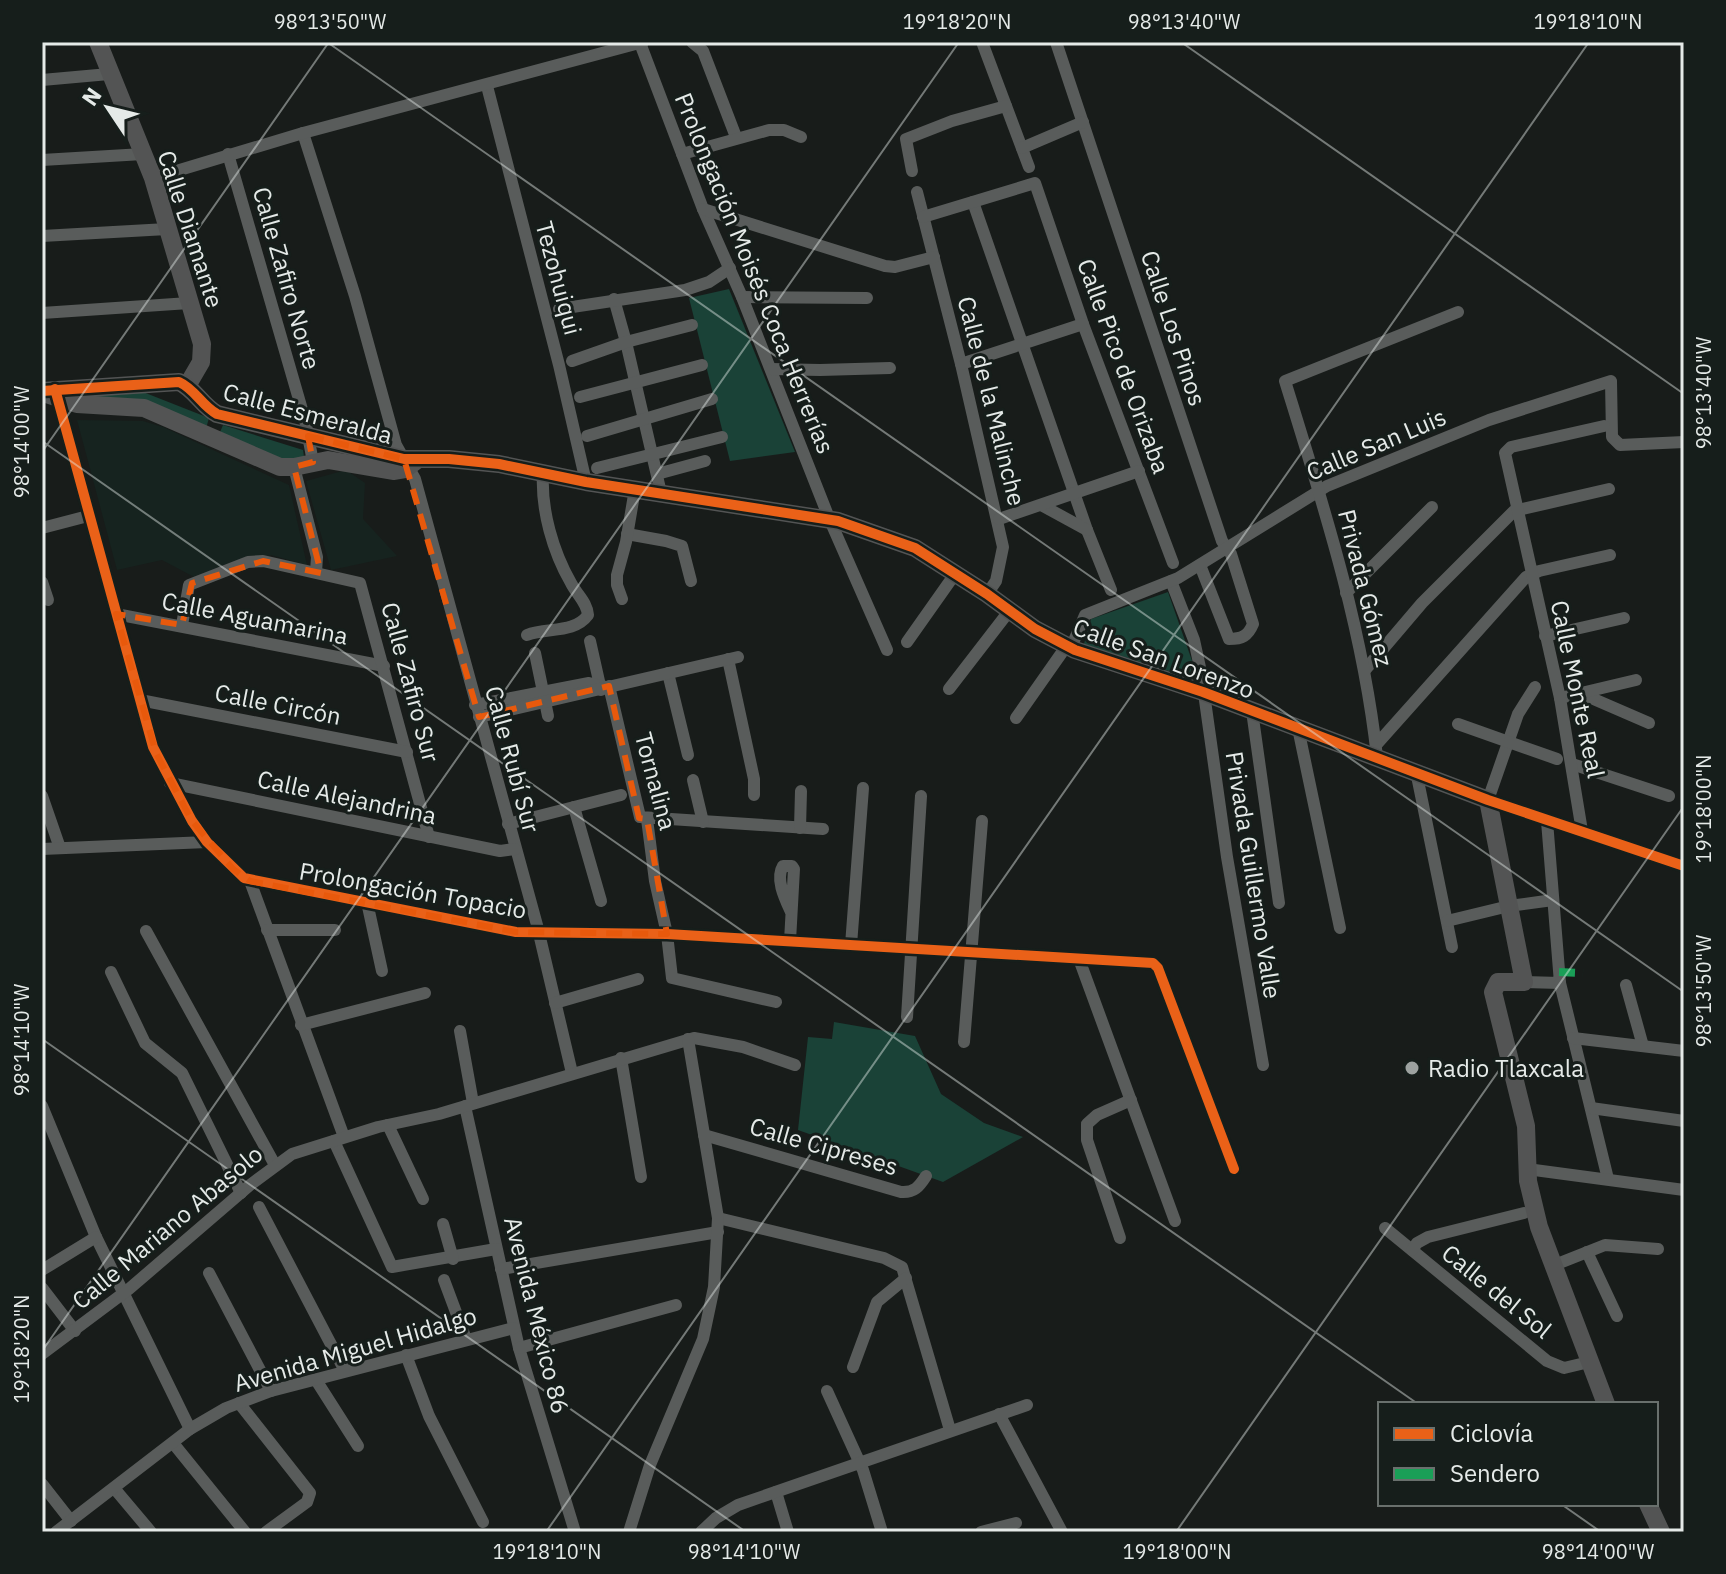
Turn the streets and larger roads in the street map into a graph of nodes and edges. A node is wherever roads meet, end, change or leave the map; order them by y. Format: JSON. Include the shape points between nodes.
{"nodes":[{"id":1,"x":98,"y":42,"type":"edge"},
{"id":2,"x":692,"y":42,"type":"edge"},
{"id":3,"x":982,"y":42,"type":"edge"},
{"id":4,"x":1056,"y":42,"type":"edge"},
{"id":5,"x":642,"y":43,"type":"edge"},
{"id":6,"x":109,"y":74,"type":"junction"},
{"id":7,"x":42,"y":80,"type":"edge"},
{"id":8,"x":487,"y":86,"type":"junction"},
{"id":9,"x":1006,"y":106,"type":"junction"},
{"id":10,"x":1083,"y":122,"type":"junction"},
{"id":11,"x":303,"y":133,"type":"junction"},
{"id":12,"x":736,"y":137,"type":"junction"},
{"id":13,"x":801,"y":137,"type":"dead end"},
{"id":14,"x":1022,"y":148,"type":"junction"},
{"id":15,"x":143,"y":154,"type":"junction"},
{"id":16,"x":228,"y":154,"type":"junction"},
{"id":17,"x":682,"y":154,"type":"junction"},
{"id":18,"x":42,"y":160,"type":"edge"},
{"id":19,"x":1029,"y":167,"type":"dead end"},
{"id":20,"x":912,"y":171,"type":"dead end"},
{"id":21,"x":153,"y":178,"type":"junction"},
{"id":22,"x":917,"y":192,"type":"dead end"},
{"id":23,"x":973,"y":202,"type":"junction"},
{"id":24,"x":703,"y":209,"type":"junction"},
{"id":25,"x":923,"y":217,"type":"junction"},
{"id":26,"x":167,"y":229,"type":"junction"},
{"id":27,"x":42,"y":236,"type":"edge"},
{"id":28,"x":934,"y":257,"type":"junction"},
{"id":29,"x":730,"y":268,"type":"junction"},
{"id":30,"x":742,"y":297,"type":"junction"},
{"id":31,"x":867,"y":298,"type":"dead end"},
{"id":32,"x":614,"y":299,"type":"junction"},
{"id":33,"x":189,"y":303,"type":"junction"},
{"id":34,"x":559,"y":309,"type":"dead end"},
{"id":35,"x":1458,"y":312,"type":"dead end"},
{"id":36,"x":42,"y":313,"type":"edge"},
{"id":37,"x":1083,"y":324,"type":"junction"},
{"id":38,"x":692,"y":325,"type":"dead end"},
{"id":39,"x":626,"y":342,"type":"junction"},
{"id":40,"x":1022,"y":344,"type":"junction"},
{"id":41,"x":572,"y":361,"type":"dead end"},
{"id":42,"x":961,"y":364,"type":"junction"},
{"id":43,"x":702,"y":365,"type":"dead end"},
{"id":44,"x":890,"y":368,"type":"dead end"},
{"id":45,"x":771,"y":369,"type":"junction"},
{"id":46,"x":635,"y":381,"type":"junction"},
{"id":47,"x":187,"y":386,"type":"junction"},
{"id":48,"x":49,"y":393,"type":"edge"},
{"id":49,"x":580,"y":397,"type":"dead end"},
{"id":50,"x":712,"y":399,"type":"dead end"},
{"id":51,"x":217,"y":414,"type":"junction"},
{"id":52,"x":644,"y":418,"type":"junction"},
{"id":53,"x":1604,"y":426,"type":"dead end"},
{"id":54,"x":209,"y":435,"type":"junction"},
{"id":55,"x":308,"y":436,"type":"junction"},
{"id":56,"x":587,"y":436,"type":"dead end"},
{"id":57,"x":722,"y":437,"type":"dead end"},
{"id":58,"x":1684,"y":442,"type":"edge"},
{"id":59,"x":652,"y":453,"type":"junction"},
{"id":60,"x":705,"y":461,"type":"dead end"},
{"id":61,"x":313,"y":462,"type":"junction"},
{"id":62,"x":410,"y":462,"type":"junction"},
{"id":63,"x":294,"y":467,"type":"junction"},
{"id":64,"x":1139,"y":471,"type":"junction"},
{"id":65,"x":543,"y":474,"type":"junction"},
{"id":66,"x":657,"y":474,"type":"junction"},
{"id":67,"x":591,"y":475,"type":"junction"},
{"id":68,"x":635,"y":489,"type":"junction"},
{"id":69,"x":1609,"y":489,"type":"dead end"},
{"id":70,"x":1319,"y":490,"type":"junction"},
{"id":71,"x":661,"y":493,"type":"junction"},
{"id":72,"x":1075,"y":494,"type":"junction"},
{"id":73,"x":1043,"y":506,"type":"junction"},
{"id":74,"x":1432,"y":507,"type":"dead end"},
{"id":75,"x":1517,"y":510,"type":"junction"},
{"id":76,"x":88,"y":516,"type":"junction"},
{"id":77,"x":829,"y":518,"type":"junction"},
{"id":78,"x":999,"y":519,"type":"junction"},
{"id":79,"x":42,"y":528,"type":"edge"},
{"id":80,"x":1087,"y":530,"type":"junction"},
{"id":81,"x":627,"y":534,"type":"junction"},
{"id":82,"x":1226,"y":548,"type":"junction"},
{"id":83,"x":1610,"y":555,"type":"dead end"},
{"id":84,"x":1173,"y":563,"type":"dead end"},
{"id":85,"x":1200,"y":565,"type":"junction"},
{"id":86,"x":316,"y":572,"type":"junction"},
{"id":87,"x":955,"y":574,"type":"junction"},
{"id":88,"x":1531,"y":574,"type":"junction"},
{"id":89,"x":691,"y":581,"type":"dead end"},
{"id":90,"x":1171,"y":581,"type":"junction"},
{"id":91,"x":42,"y":582,"type":"edge"},
{"id":92,"x":1111,"y":590,"type":"dead end"},
{"id":93,"x":1346,"y":593,"type":"junction"},
{"id":94,"x":987,"y":594,"type":"junction"},
{"id":95,"x":622,"y":599,"type":"dead end"},
{"id":96,"x":48,"y":600,"type":"dead end"},
{"id":97,"x":1010,"y":610,"type":"junction"},
{"id":98,"x":116,"y":614,"type":"junction"},
{"id":99,"x":1624,"y":618,"type":"dead end"},
{"id":100,"x":182,"y":625,"type":"junction"},
{"id":101,"x":527,"y":635,"type":"dead end"},
{"id":102,"x":1545,"y":636,"type":"junction"},
{"id":103,"x":590,"y":641,"type":"dead end"},
{"id":104,"x":907,"y":642,"type":"dead end"},
{"id":105,"x":1068,"y":647,"type":"junction"},
{"id":106,"x":887,"y":650,"type":"dead end"},
{"id":107,"x":535,"y":653,"type":"dead end"},
{"id":108,"x":384,"y":666,"type":"junction"},
{"id":109,"x":1365,"y":670,"type":"junction"},
{"id":110,"x":668,"y":673,"type":"junction"},
{"id":111,"x":1636,"y":680,"type":"dead end"},
{"id":112,"x":604,"y":687,"type":"junction"},
{"id":113,"x":1535,"y":687,"type":"dead end"},
{"id":114,"x":949,"y":689,"type":"dead end"},
{"id":115,"x":1203,"y":692,"type":"junction"},
{"id":116,"x":1582,"y":694,"type":"junction"},
{"id":117,"x":544,"y":696,"type":"junction"},
{"id":118,"x":1560,"y":698,"type":"junction"},
{"id":119,"x":140,"y":700,"type":"junction"},
{"id":120,"x":477,"y":711,"type":"junction"},
{"id":121,"x":1252,"y":711,"type":"junction"},
{"id":122,"x":548,"y":716,"type":"dead end"},
{"id":123,"x":1016,"y":718,"type":"dead end"},
{"id":124,"x":1649,"y":723,"type":"dead end"},
{"id":125,"x":1458,"y":724,"type":"dead end"},
{"id":126,"x":1298,"y":728,"type":"junction"},
{"id":127,"x":1507,"y":742,"type":"junction"},
{"id":128,"x":1377,"y":751,"type":"junction"},
{"id":129,"x":407,"y":752,"type":"junction"},
{"id":130,"x":688,"y":755,"type":"dead end"},
{"id":131,"x":1557,"y":759,"type":"dead end"},
{"id":132,"x":1572,"y":764,"type":"junction"},
{"id":133,"x":1416,"y":771,"type":"junction"},
{"id":134,"x":693,"y":780,"type":"dead end"},
{"id":135,"x":170,"y":783,"type":"junction"},
{"id":136,"x":863,"y":788,"type":"dead end"},
{"id":137,"x":801,"y":791,"type":"dead end"},
{"id":138,"x":621,"y":795,"type":"dead end"},
{"id":139,"x":754,"y":795,"type":"dead end"},
{"id":140,"x":42,"y":796,"type":"edge"},
{"id":141,"x":921,"y":796,"type":"dead end"},
{"id":142,"x":1669,"y":796,"type":"dead end"},
{"id":143,"x":1488,"y":800,"type":"junction"},
{"id":144,"x":574,"y":807,"type":"junction"},
{"id":145,"x":647,"y":819,"type":"junction"},
{"id":146,"x":982,"y":821,"type":"dead end"},
{"id":147,"x":1547,"y":821,"type":"junction"},
{"id":148,"x":703,"y":822,"type":"junction"},
{"id":149,"x":508,"y":824,"type":"junction"},
{"id":150,"x":800,"y":828,"type":"junction"},
{"id":151,"x":823,"y":829,"type":"dead end"},
{"id":152,"x":1582,"y":831,"type":"junction"},
{"id":153,"x":429,"y":837,"type":"junction"},
{"id":154,"x":207,"y":842,"type":"junction"},
{"id":155,"x":60,"y":848,"type":"junction"},
{"id":156,"x":42,"y":849,"type":"edge"},
{"id":157,"x":515,"y":849,"type":"junction"},
{"id":158,"x":1684,"y":866,"type":"edge"},
{"id":159,"x":250,"y":881,"type":"junction"},
{"id":160,"x":1553,"y":900,"type":"junction"},
{"id":161,"x":601,"y":901,"type":"dead end"},
{"id":162,"x":367,"y":902,"type":"junction"},
{"id":163,"x":1279,"y":903,"type":"dead end"},
{"id":164,"x":1509,"y":906,"type":"junction"},
{"id":165,"x":791,"y":912,"type":"dead end"},
{"id":166,"x":1447,"y":921,"type":"junction"},
{"id":167,"x":1340,"y":928,"type":"dead end"},
{"id":168,"x":267,"y":930,"type":"junction"},
{"id":169,"x":335,"y":930,"type":"dead end"},
{"id":170,"x":146,"y":931,"type":"dead end"},
{"id":171,"x":537,"y":931,"type":"junction"},
{"id":172,"x":667,"y":934,"type":"junction"},
{"id":173,"x":790,"y":941,"type":"junction"},
{"id":174,"x":851,"y":945,"type":"junction"},
{"id":175,"x":1452,"y":947,"type":"dead end"},
{"id":176,"x":913,"y":948,"type":"junction"},
{"id":177,"x":973,"y":953,"type":"junction"},
{"id":178,"x":1079,"y":959,"type":"junction"},
{"id":179,"x":382,"y":971,"type":"dead end"},
{"id":180,"x":111,"y":972,"type":"dead end"},
{"id":181,"x":1559,"y":978,"type":"junction"},
{"id":182,"x":638,"y":979,"type":"dead end"},
{"id":183,"x":1524,"y":982,"type":"junction"},
{"id":184,"x":1626,"y":985,"type":"dead end"},
{"id":185,"x":425,"y":993,"type":"dead end"},
{"id":186,"x":776,"y":1002,"type":"dead end"},
{"id":187,"x":555,"y":1003,"type":"junction"},
{"id":188,"x":907,"y":1017,"type":"dead end"},
{"id":189,"x":301,"y":1025,"type":"junction"},
{"id":190,"x":460,"y":1031,"type":"dead end"},
{"id":191,"x":1573,"y":1038,"type":"junction"},
{"id":192,"x":688,"y":1039,"type":"junction"},
{"id":193,"x":964,"y":1042,"type":"dead end"},
{"id":194,"x":1643,"y":1046,"type":"junction"},
{"id":195,"x":1684,"y":1051,"type":"edge"},
{"id":196,"x":621,"y":1058,"type":"junction"},
{"id":197,"x":795,"y":1065,"type":"dead end"},
{"id":198,"x":1263,"y":1065,"type":"dead end"},
{"id":199,"x":572,"y":1073,"type":"junction"},
{"id":200,"x":1131,"y":1100,"type":"junction"},
{"id":201,"x":469,"y":1105,"type":"junction"},
{"id":202,"x":42,"y":1106,"type":"edge"},
{"id":203,"x":1591,"y":1108,"type":"junction"},
{"id":204,"x":1684,"y":1121,"type":"edge"},
{"id":205,"x":388,"y":1125,"type":"junction"},
{"id":206,"x":704,"y":1135,"type":"junction"},
{"id":207,"x":55,"y":1137,"type":"junction"},
{"id":208,"x":339,"y":1139,"type":"junction"},
{"id":209,"x":42,"y":1144,"type":"edge"},
{"id":210,"x":275,"y":1165,"type":"junction"},
{"id":211,"x":1234,"y":1169,"type":"dead end"},
{"id":212,"x":1527,"y":1169,"type":"junction"},
{"id":213,"x":926,"y":1176,"type":"dead end"},
{"id":214,"x":641,"y":1177,"type":"dead end"},
{"id":215,"x":1608,"y":1179,"type":"junction"},
{"id":216,"x":1684,"y":1190,"type":"edge"},
{"id":217,"x":241,"y":1193,"type":"junction"},
{"id":218,"x":423,"y":1199,"type":"dead end"},
{"id":219,"x":259,"y":1207,"type":"dead end"},
{"id":220,"x":1524,"y":1213,"type":"dead end"},
{"id":221,"x":718,"y":1218,"type":"junction"},
{"id":222,"x":1175,"y":1221,"type":"dead end"},
{"id":223,"x":443,"y":1224,"type":"dead end"},
{"id":224,"x":1385,"y":1228,"type":"dead end"},
{"id":225,"x":718,"y":1232,"type":"junction"},
{"id":226,"x":96,"y":1237,"type":"junction"},
{"id":227,"x":1120,"y":1238,"type":"dead end"},
{"id":228,"x":496,"y":1249,"type":"junction"},
{"id":229,"x":1658,"y":1249,"type":"dead end"},
{"id":230,"x":1412,"y":1250,"type":"junction"},
{"id":231,"x":42,"y":1251,"type":"edge"},
{"id":232,"x":1587,"y":1252,"type":"junction"},
{"id":233,"x":453,"y":1259,"type":"junction"},
{"id":234,"x":1552,"y":1266,"type":"junction"},
{"id":235,"x":46,"y":1267,"type":"edge"},
{"id":236,"x":501,"y":1269,"type":"junction"},
{"id":237,"x":209,"y":1273,"type":"dead end"},
{"id":238,"x":906,"y":1278,"type":"junction"},
{"id":239,"x":444,"y":1280,"type":"dead end"},
{"id":240,"x":42,"y":1288,"type":"edge"},
{"id":241,"x":122,"y":1294,"type":"junction"},
{"id":242,"x":676,"y":1305,"type":"dead end"},
{"id":243,"x":1617,"y":1316,"type":"dead end"},
{"id":244,"x":514,"y":1328,"type":"junction"},
{"id":245,"x":75,"y":1331,"type":"junction"},
{"id":246,"x":466,"y":1339,"type":"junction"},
{"id":247,"x":519,"y":1348,"type":"junction"},
{"id":248,"x":42,"y":1354,"type":"edge"},
{"id":249,"x":406,"y":1355,"type":"junction"},
{"id":250,"x":1589,"y":1362,"type":"junction"},
{"id":251,"x":853,"y":1367,"type":"dead end"},
{"id":252,"x":345,"y":1371,"type":"junction"},
{"id":253,"x":316,"y":1380,"type":"junction"},
{"id":254,"x":271,"y":1391,"type":"junction"},
{"id":255,"x":827,"y":1391,"type":"dead end"},
{"id":256,"x":1605,"y":1402,"type":"edge"},
{"id":257,"x":239,"y":1403,"type":"junction"},
{"id":258,"x":1027,"y":1405,"type":"dead end"},
{"id":259,"x":999,"y":1414,"type":"junction"},
{"id":260,"x":190,"y":1429,"type":"junction"},
{"id":261,"x":950,"y":1430,"type":"junction"},
{"id":262,"x":173,"y":1443,"type":"junction"},
{"id":263,"x":358,"y":1446,"type":"dead end"},
{"id":264,"x":860,"y":1462,"type":"junction"},
{"id":265,"x":42,"y":1484,"type":"edge"},
{"id":266,"x":114,"y":1488,"type":"junction"},
{"id":267,"x":776,"y":1492,"type":"junction"},
{"id":268,"x":1649,"y":1506,"type":"edge"},
{"id":269,"x":71,"y":1521,"type":"junction"},
{"id":270,"x":483,"y":1522,"type":"dead end"},
{"id":271,"x":1016,"y":1523,"type":"dead end"},
{"id":272,"x":59,"y":1531,"type":"edge"},
{"id":273,"x":151,"y":1532,"type":"edge"},
{"id":274,"x":245,"y":1532,"type":"edge"},
{"id":275,"x":266,"y":1532,"type":"edge"},
{"id":276,"x":575,"y":1532,"type":"edge"},
{"id":277,"x":629,"y":1532,"type":"edge"},
{"id":278,"x":701,"y":1532,"type":"edge"},
{"id":279,"x":788,"y":1532,"type":"edge"},
{"id":280,"x":882,"y":1532,"type":"edge"},
{"id":281,"x":981,"y":1532,"type":"edge"},
{"id":282,"x":1062,"y":1532,"type":"edge"},
{"id":283,"x":1661,"y":1532,"type":"edge"}],
"edges":[{"from":1,"to":6,"type":"street","name":"Calle Diamante"},
{"from":2,"to":12,"type":"street","via":[[703,51]]},
{"from":3,"to":9,"type":"street"},
{"from":4,"to":10,"type":"street","name":"Calle Los Pinos"},
{"from":5,"to":8,"type":"street"},
{"from":5,"to":17,"type":"street","name":"Prolongación Moisés Coca Herrerías"},
{"from":6,"to":7,"type":"street"},
{"from":6,"to":15,"type":"street","name":"Calle Diamante"},
{"from":8,"to":11,"type":"street"},
{"from":8,"to":67,"type":"street","name":"Tezohuiqui"},
{"from":9,"to":14,"type":"street"},
{"from":9,"to":20,"type":"street","via":[[906,139]]},
{"from":10,"to":14,"type":"street"},
{"from":10,"to":82,"type":"street","name":"Calle Los Pinos"},
{"from":11,"to":16,"type":"street"},
{"from":11,"to":62,"type":"street","name":"Calle Rubí Sur","via":[[396,445]]},
{"from":12,"to":13,"type":"street","via":[[769,130]]},
{"from":12,"to":17,"type":"street"},
{"from":14,"to":19,"type":"street"},
{"from":15,"to":18,"type":"street"},
{"from":15,"to":21,"type":"street","name":"Calle Diamante"},
{"from":16,"to":21,"type":"street"},
{"from":16,"to":55,"type":"street","name":"Calle Zafiro Norte"},
{"from":17,"to":24,"type":"street","name":"Prolongación Moisés Coca Herrerías"},
{"from":21,"to":26,"type":"street","name":"Calle Diamante"},
{"from":22,"to":25,"type":"street","name":"Calle de la Malinche"},
{"from":23,"to":25,"type":"street"},
{"from":23,"to":37,"type":"street","name":"Calle Pico de Orizaba","via":[[1035,183]]},
{"from":23,"to":40,"type":"street"},
{"from":24,"to":28,"type":"street","via":[[885,266]]},
{"from":24,"to":29,"type":"street","name":"Prolongación Moisés Coca Herrerías"},
{"from":25,"to":28,"type":"street","name":"Calle de la Malinche"},
{"from":26,"to":27,"type":"street"},
{"from":26,"to":33,"type":"street","name":"Calle Diamante"},
{"from":28,"to":42,"type":"street","name":"Calle de la Malinche"},
{"from":29,"to":30,"type":"street","name":"Prolongación Moisés Coca Herrerías"},
{"from":29,"to":32,"type":"street","via":[[685,290]]},
{"from":30,"to":31,"type":"street"},
{"from":30,"to":45,"type":"street","name":"Prolongación Moisés Coca Herrerías"},
{"from":32,"to":34,"type":"street"},
{"from":32,"to":39,"type":"street"},
{"from":33,"to":36,"type":"street"},
{"from":33,"to":47,"type":"street","name":"Calle Diamante","via":[[203,352]]},
{"from":35,"to":70,"type":"street","name":"Privada Gómez","via":[[1285,381]]},
{"from":37,"to":40,"type":"street"},
{"from":37,"to":64,"type":"street","name":"Calle Pico de Orizaba"},
{"from":38,"to":39,"type":"street"},
{"from":39,"to":41,"type":"street"},
{"from":39,"to":46,"type":"street"},
{"from":40,"to":42,"type":"street"},
{"from":40,"to":72,"type":"street"},
{"from":42,"to":78,"type":"street","name":"Calle de la Malinche"},
{"from":43,"to":46,"type":"street"},
{"from":44,"to":45,"type":"street"},
{"from":45,"to":77,"type":"street","name":"Prolongación Moisés Coca Herrerías"},
{"from":46,"to":49,"type":"street"},
{"from":46,"to":52,"type":"street"},
{"from":47,"to":48,"type":"street","via":[[174,382]]},
{"from":47,"to":51,"type":"street","name":"Calle Esmeralda"},
{"from":48,"to":54,"type":"street","name":"Calle Esmeralda","via":[[77,404],[144,408]]},
{"from":48,"to":76,"type":"street"},
{"from":50,"to":52,"type":"street"},
{"from":51,"to":54,"type":"street"},
{"from":51,"to":55,"type":"street","name":"Calle Esmeralda"},
{"from":52,"to":56,"type":"street"},
{"from":52,"to":59,"type":"street"},
{"from":53,"to":75,"type":"street","name":"Calle Monte Real","via":[[1506,450]]},
{"from":54,"to":63,"type":"street","name":"Calle Esmeralda","via":[[274,465]]},
{"from":55,"to":61,"type":"street","name":"Calle Zafiro Norte"},
{"from":55,"to":62,"type":"street","name":"Calle Esmeralda"},
{"from":57,"to":59,"type":"street"},
{"from":58,"to":70,"type":"street","name":"Calle San Luis","via":[[1614,442],[1611,381],[1489,420]]},
{"from":59,"to":66,"type":"street"},
{"from":59,"to":67,"type":"street"},
{"from":60,"to":66,"type":"street"},
{"from":61,"to":62,"type":"street","name":"Calle Esmeralda","via":[[393,471]]},
{"from":61,"to":63,"type":"street","name":"Calle Esmeralda"},
{"from":62,"to":65,"type":"street","name":"Calle San Lorenzo","via":[[466,460]]},
{"from":62,"to":120,"type":"street","name":"Calle Rubí Sur"},
{"from":63,"to":86,"type":"street","via":[[317,557]]},
{"from":64,"to":72,"type":"street"},
{"from":64,"to":84,"type":"street","name":"Calle Pico de Orizaba"},
{"from":65,"to":67,"type":"street","name":"Calle San Lorenzo"},
{"from":65,"to":101,"type":"street","via":[[549,525],[588,615],[576,625]]},
{"from":66,"to":71,"type":"street"},
{"from":67,"to":68,"type":"street","name":"Calle San Lorenzo"},
{"from":68,"to":71,"type":"street","name":"Calle San Lorenzo"},
{"from":68,"to":81,"type":"street"},
{"from":69,"to":75,"type":"street"},
{"from":70,"to":82,"type":"street","name":"Calle San Luis"},
{"from":70,"to":93,"type":"street","name":"Privada Gómez"},
{"from":71,"to":77,"type":"street","name":"Calle San Lorenzo"},
{"from":72,"to":73,"type":"street"},
{"from":72,"to":80,"type":"street"},
{"from":73,"to":78,"type":"street"},
{"from":73,"to":80,"type":"street"},
{"from":74,"to":93,"type":"street"},
{"from":75,"to":88,"type":"street","name":"Calle Monte Real"},
{"from":75,"to":109,"type":"street","via":[[1422,603]]},
{"from":76,"to":79,"type":"street"},
{"from":76,"to":98,"type":"street"},
{"from":77,"to":87,"type":"street","name":"Calle San Lorenzo","via":[[907,543]]},
{"from":77,"to":106,"type":"street","name":"Prolongación Moisés Coca Herrerías"},
{"from":78,"to":94,"type":"street","name":"Calle de la Malinche","via":[[1003,556]]},
{"from":80,"to":92,"type":"street"},
{"from":81,"to":89,"type":"street","via":[[682,546]]},
{"from":81,"to":95,"type":"street","via":[[616,580]]},
{"from":82,"to":85,"type":"street","name":"Calle San Luis"},
{"from":82,"to":85,"type":"street","name":"Calle Los Pinos","via":[[1253,624],[1241,639],[1229,639]]},
{"from":83,"to":88,"type":"street"},
{"from":85,"to":90,"type":"street","name":"Calle San Luis"},
{"from":86,"to":100,"type":"street","via":[[256,561],[194,582],[188,588]]},
{"from":86,"to":108,"type":"street","name":"Calle Zafiro Sur","via":[[363,585]]},
{"from":87,"to":94,"type":"street","name":"Calle San Lorenzo"},
{"from":87,"to":104,"type":"street"},
{"from":88,"to":102,"type":"street","name":"Calle Monte Real"},
{"from":88,"to":128,"type":"street"},
{"from":90,"to":105,"type":"street","name":"Calle San Luis","via":[[1085,615]]},
{"from":90,"to":115,"type":"street","name":"Privada Guillermo Valle","via":[[1194,640]]},
{"from":91,"to":96,"type":"street"},
{"from":93,"to":109,"type":"street","name":"Privada Gómez"},
{"from":94,"to":97,"type":"street","name":"Calle San Lorenzo"},
{"from":97,"to":105,"type":"street","name":"Calle San Lorenzo"},
{"from":97,"to":114,"type":"street"},
{"from":98,"to":100,"type":"street","name":"Calle Aguamarina"},
{"from":98,"to":119,"type":"street"},
{"from":99,"to":102,"type":"street"},
{"from":100,"to":108,"type":"street","name":"Calle Aguamarina"},
{"from":102,"to":118,"type":"street","name":"Calle Monte Real"},
{"from":103,"to":112,"type":"street","name":"Tornalina"},
{"from":105,"to":115,"type":"street","name":"Calle San Lorenzo"},
{"from":105,"to":123,"type":"street","name":"Calle San Luis"},
{"from":107,"to":117,"type":"street"},
{"from":108,"to":129,"type":"street","name":"Calle Zafiro Sur"},
{"from":109,"to":128,"type":"street","name":"Privada Gómez"},
{"from":110,"to":112,"type":"street"},
{"from":110,"to":130,"type":"street"},
{"from":110,"to":139,"type":"street","via":[[733,658]]},
{"from":111,"to":116,"type":"street"},
{"from":112,"to":117,"type":"street"},
{"from":112,"to":145,"type":"street","name":"Tornalina","via":[[638,815]]},
{"from":113,"to":127,"type":"street"},
{"from":115,"to":121,"type":"street","name":"Calle San Lorenzo"},
{"from":115,"to":198,"type":"street","name":"Privada Guillermo Valle"},
{"from":116,"to":118,"type":"street"},
{"from":116,"to":124,"type":"street"},
{"from":117,"to":120,"type":"street"},
{"from":117,"to":122,"type":"street"},
{"from":118,"to":132,"type":"street","name":"Calle Monte Real"},
{"from":119,"to":129,"type":"street","name":"Calle Circón"},
{"from":119,"to":135,"type":"street"},
{"from":120,"to":149,"type":"street","name":"Calle Rubí Sur"},
{"from":121,"to":126,"type":"street","name":"Calle San Lorenzo"},
{"from":121,"to":163,"type":"street"},
{"from":125,"to":127,"type":"street"},
{"from":126,"to":128,"type":"street","name":"Calle San Lorenzo"},
{"from":126,"to":167,"type":"street"},
{"from":127,"to":131,"type":"street"},
{"from":127,"to":143,"type":"street"},
{"from":128,"to":133,"type":"street","name":"Calle San Lorenzo"},
{"from":129,"to":153,"type":"street","name":"Calle Zafiro Sur"},
{"from":132,"to":142,"type":"street"},
{"from":132,"to":152,"type":"street","name":"Calle Monte Real"},
{"from":133,"to":143,"type":"street","name":"Calle San Lorenzo"},
{"from":133,"to":166,"type":"street"},
{"from":134,"to":148,"type":"street"},
{"from":135,"to":153,"type":"street","name":"Calle Alejandrina"},
{"from":135,"to":154,"type":"street"},
{"from":136,"to":174,"type":"street"},
{"from":137,"to":150,"type":"street"},
{"from":138,"to":144,"type":"street"},
{"from":140,"to":155,"type":"street"},
{"from":141,"to":176,"type":"street"},
{"from":143,"to":147,"type":"street"},
{"from":143,"to":164,"type":"street"},
{"from":144,"to":149,"type":"street"},
{"from":144,"to":161,"type":"street"},
{"from":145,"to":148,"type":"street"},
{"from":145,"to":172,"type":"street","name":"Tornalina"},
{"from":146,"to":177,"type":"street"},
{"from":147,"to":152,"type":"street"},
{"from":147,"to":160,"type":"street"},
{"from":148,"to":150,"type":"street"},
{"from":149,"to":157,"type":"street","name":"Calle Rubí Sur"},
{"from":150,"to":151,"type":"street"},
{"from":152,"to":158,"type":"street"},
{"from":153,"to":157,"type":"street","name":"Calle Alejandrina","via":[[500,851]]},
{"from":154,"to":155,"type":"street"},
{"from":154,"to":159,"type":"street"},
{"from":155,"to":156,"type":"street"},
{"from":157,"to":171,"type":"street","name":"Calle Rubí Sur"},
{"from":159,"to":162,"type":"street","name":"Prolongación Topacio"},
{"from":159,"to":168,"type":"street"},
{"from":160,"to":164,"type":"street"},
{"from":160,"to":181,"type":"street"},
{"from":162,"to":171,"type":"street","name":"Prolongación Topacio","via":[[516,932]]},
{"from":162,"to":179,"type":"street"},
{"from":164,"to":166,"type":"street"},
{"from":164,"to":183,"type":"street"},
{"from":165,"to":173,"type":"street"},
{"from":166,"to":175,"type":"street"},
{"from":168,"to":169,"type":"street"},
{"from":168,"to":189,"type":"street"},
{"from":170,"to":210,"type":"street"},
{"from":171,"to":172,"type":"street","name":"Prolongación Topacio"},
{"from":171,"to":187,"type":"street","name":"Calle Rubí Sur"},
{"from":172,"to":173,"type":"street","name":"Prolongación Topacio"},
{"from":172,"to":186,"type":"street","name":"Tornalina","via":[[675,980]]},
{"from":173,"to":174,"type":"street","name":"Prolongación Topacio"},
{"from":174,"to":176,"type":"street","name":"Prolongación Topacio"},
{"from":176,"to":177,"type":"street","name":"Prolongación Topacio"},
{"from":176,"to":188,"type":"street"},
{"from":177,"to":178,"type":"street","name":"Prolongación Topacio"},
{"from":177,"to":193,"type":"street"},
{"from":178,"to":200,"type":"street"},
{"from":178,"to":211,"type":"street","name":"Prolongación Topacio","via":[[1155,964]]},
{"from":180,"to":217,"type":"street","via":[[145,1043],[182,1073]]},
{"from":181,"to":183,"type":"street"},
{"from":181,"to":191,"type":"street"},
{"from":182,"to":187,"type":"street"},
{"from":183,"to":212,"type":"street","via":[[1501,982],[1493,992],[1526,1126]]},
{"from":184,"to":194,"type":"street"},
{"from":185,"to":189,"type":"street"},
{"from":187,"to":199,"type":"street","name":"Calle Rubí Sur"},
{"from":189,"to":208,"type":"street"},
{"from":190,"to":201,"type":"street","name":"Avenida México 86"},
{"from":191,"to":194,"type":"street"},
{"from":191,"to":203,"type":"street"},
{"from":192,"to":196,"type":"street","name":"Calle Mariano Abasolo"},
{"from":192,"to":197,"type":"street","via":[[743,1047]]},
{"from":192,"to":206,"type":"street"},
{"from":194,"to":195,"type":"street"},
{"from":196,"to":199,"type":"street","name":"Calle Mariano Abasolo"},
{"from":196,"to":214,"type":"street"},
{"from":199,"to":201,"type":"street","name":"Calle Mariano Abasolo"},
{"from":200,"to":222,"type":"street"},
{"from":200,"to":227,"type":"street","via":[[1087,1124],[1087,1140]]},
{"from":201,"to":205,"type":"street","name":"Calle Mariano Abasolo"},
{"from":201,"to":228,"type":"street","name":"Avenida México 86"},
{"from":202,"to":207,"type":"street"},
{"from":203,"to":204,"type":"street"},
{"from":203,"to":215,"type":"street"},
{"from":205,"to":208,"type":"street","name":"Calle Mariano Abasolo"},
{"from":205,"to":218,"type":"street"},
{"from":206,"to":213,"type":"street","name":"Calle Cipreses","via":[[901,1192],[915,1189]]},
{"from":206,"to":221,"type":"street"},
{"from":207,"to":209,"type":"street"},
{"from":207,"to":226,"type":"street"},
{"from":208,"to":210,"type":"street","name":"Calle Mariano Abasolo"},
{"from":208,"to":233,"type":"street","via":[[389,1265]]},
{"from":210,"to":217,"type":"street","name":"Calle Mariano Abasolo"},
{"from":212,"to":215,"type":"street"},
{"from":212,"to":234,"type":"street"},
{"from":215,"to":216,"type":"street"},
{"from":217,"to":241,"type":"street","name":"Calle Mariano Abasolo"},
{"from":219,"to":252,"type":"street"},
{"from":220,"to":230,"type":"street","via":[[1428,1237]]},
{"from":221,"to":225,"type":"street"},
{"from":221,"to":238,"type":"street","via":[[884,1258],[902,1267]]},
{"from":223,"to":233,"type":"street"},
{"from":224,"to":230,"type":"street","name":"Calle del Sol"},
{"from":225,"to":236,"type":"street"},
{"from":225,"to":277,"type":"street","via":[[703,1339],[650,1465]]},
{"from":226,"to":235,"type":"street"},
{"from":226,"to":241,"type":"street"},
{"from":228,"to":233,"type":"street"},
{"from":228,"to":236,"type":"street","name":"Avenida México 86"},
{"from":229,"to":232,"type":"street","via":[[1607,1245]]},
{"from":230,"to":250,"type":"street","name":"Calle del Sol","via":[[1552,1364],[1564,1368]]},
{"from":231,"to":235,"type":"street"},
{"from":232,"to":234,"type":"street"},
{"from":232,"to":243,"type":"street"},
{"from":234,"to":250,"type":"street"},
{"from":236,"to":244,"type":"street","name":"Avenida México 86"},
{"from":237,"to":254,"type":"street"},
{"from":238,"to":251,"type":"street","via":[[877,1302]]},
{"from":238,"to":261,"type":"street"},
{"from":239,"to":246,"type":"street"},
{"from":240,"to":245,"type":"street"},
{"from":241,"to":245,"type":"street","name":"Calle Mariano Abasolo"},
{"from":241,"to":260,"type":"street"},
{"from":242,"to":247,"type":"street"},
{"from":244,"to":246,"type":"street","name":"Avenida Miguel Hidalgo"},
{"from":244,"to":247,"type":"street","name":"Avenida México 86"},
{"from":245,"to":248,"type":"street","name":"Calle Mariano Abasolo"},
{"from":246,"to":249,"type":"street","name":"Avenida Miguel Hidalgo"},
{"from":247,"to":276,"type":"street","name":"Avenida México 86"},
{"from":249,"to":252,"type":"street","name":"Avenida Miguel Hidalgo"},
{"from":249,"to":270,"type":"street","via":[[429,1416]]},
{"from":250,"to":256,"type":"street"},
{"from":252,"to":253,"type":"street","name":"Avenida Miguel Hidalgo"},
{"from":253,"to":254,"type":"street","name":"Avenida Miguel Hidalgo"},
{"from":253,"to":263,"type":"street"},
{"from":254,"to":257,"type":"street","name":"Avenida Miguel Hidalgo"},
{"from":255,"to":264,"type":"street"},
{"from":257,"to":260,"type":"street","name":"Avenida Miguel Hidalgo"},
{"from":257,"to":275,"type":"street","via":[[311,1497]]},
{"from":258,"to":259,"type":"street"},
{"from":259,"to":261,"type":"street"},
{"from":259,"to":282,"type":"street"},
{"from":260,"to":262,"type":"street","name":"Avenida Miguel Hidalgo"},
{"from":261,"to":264,"type":"street"},
{"from":262,"to":266,"type":"street","name":"Avenida Miguel Hidalgo"},
{"from":262,"to":274,"type":"street"},
{"from":264,"to":267,"type":"street"},
{"from":264,"to":280,"type":"street"},
{"from":265,"to":269,"type":"street"},
{"from":266,"to":269,"type":"street","name":"Avenida Miguel Hidalgo"},
{"from":266,"to":273,"type":"street"},
{"from":267,"to":278,"type":"street","via":[[727,1510]]},
{"from":267,"to":279,"type":"street"},
{"from":268,"to":283,"type":"street"},
{"from":269,"to":272,"type":"street","name":"Avenida Miguel Hidalgo"},
{"from":271,"to":281,"type":"street"}]}
